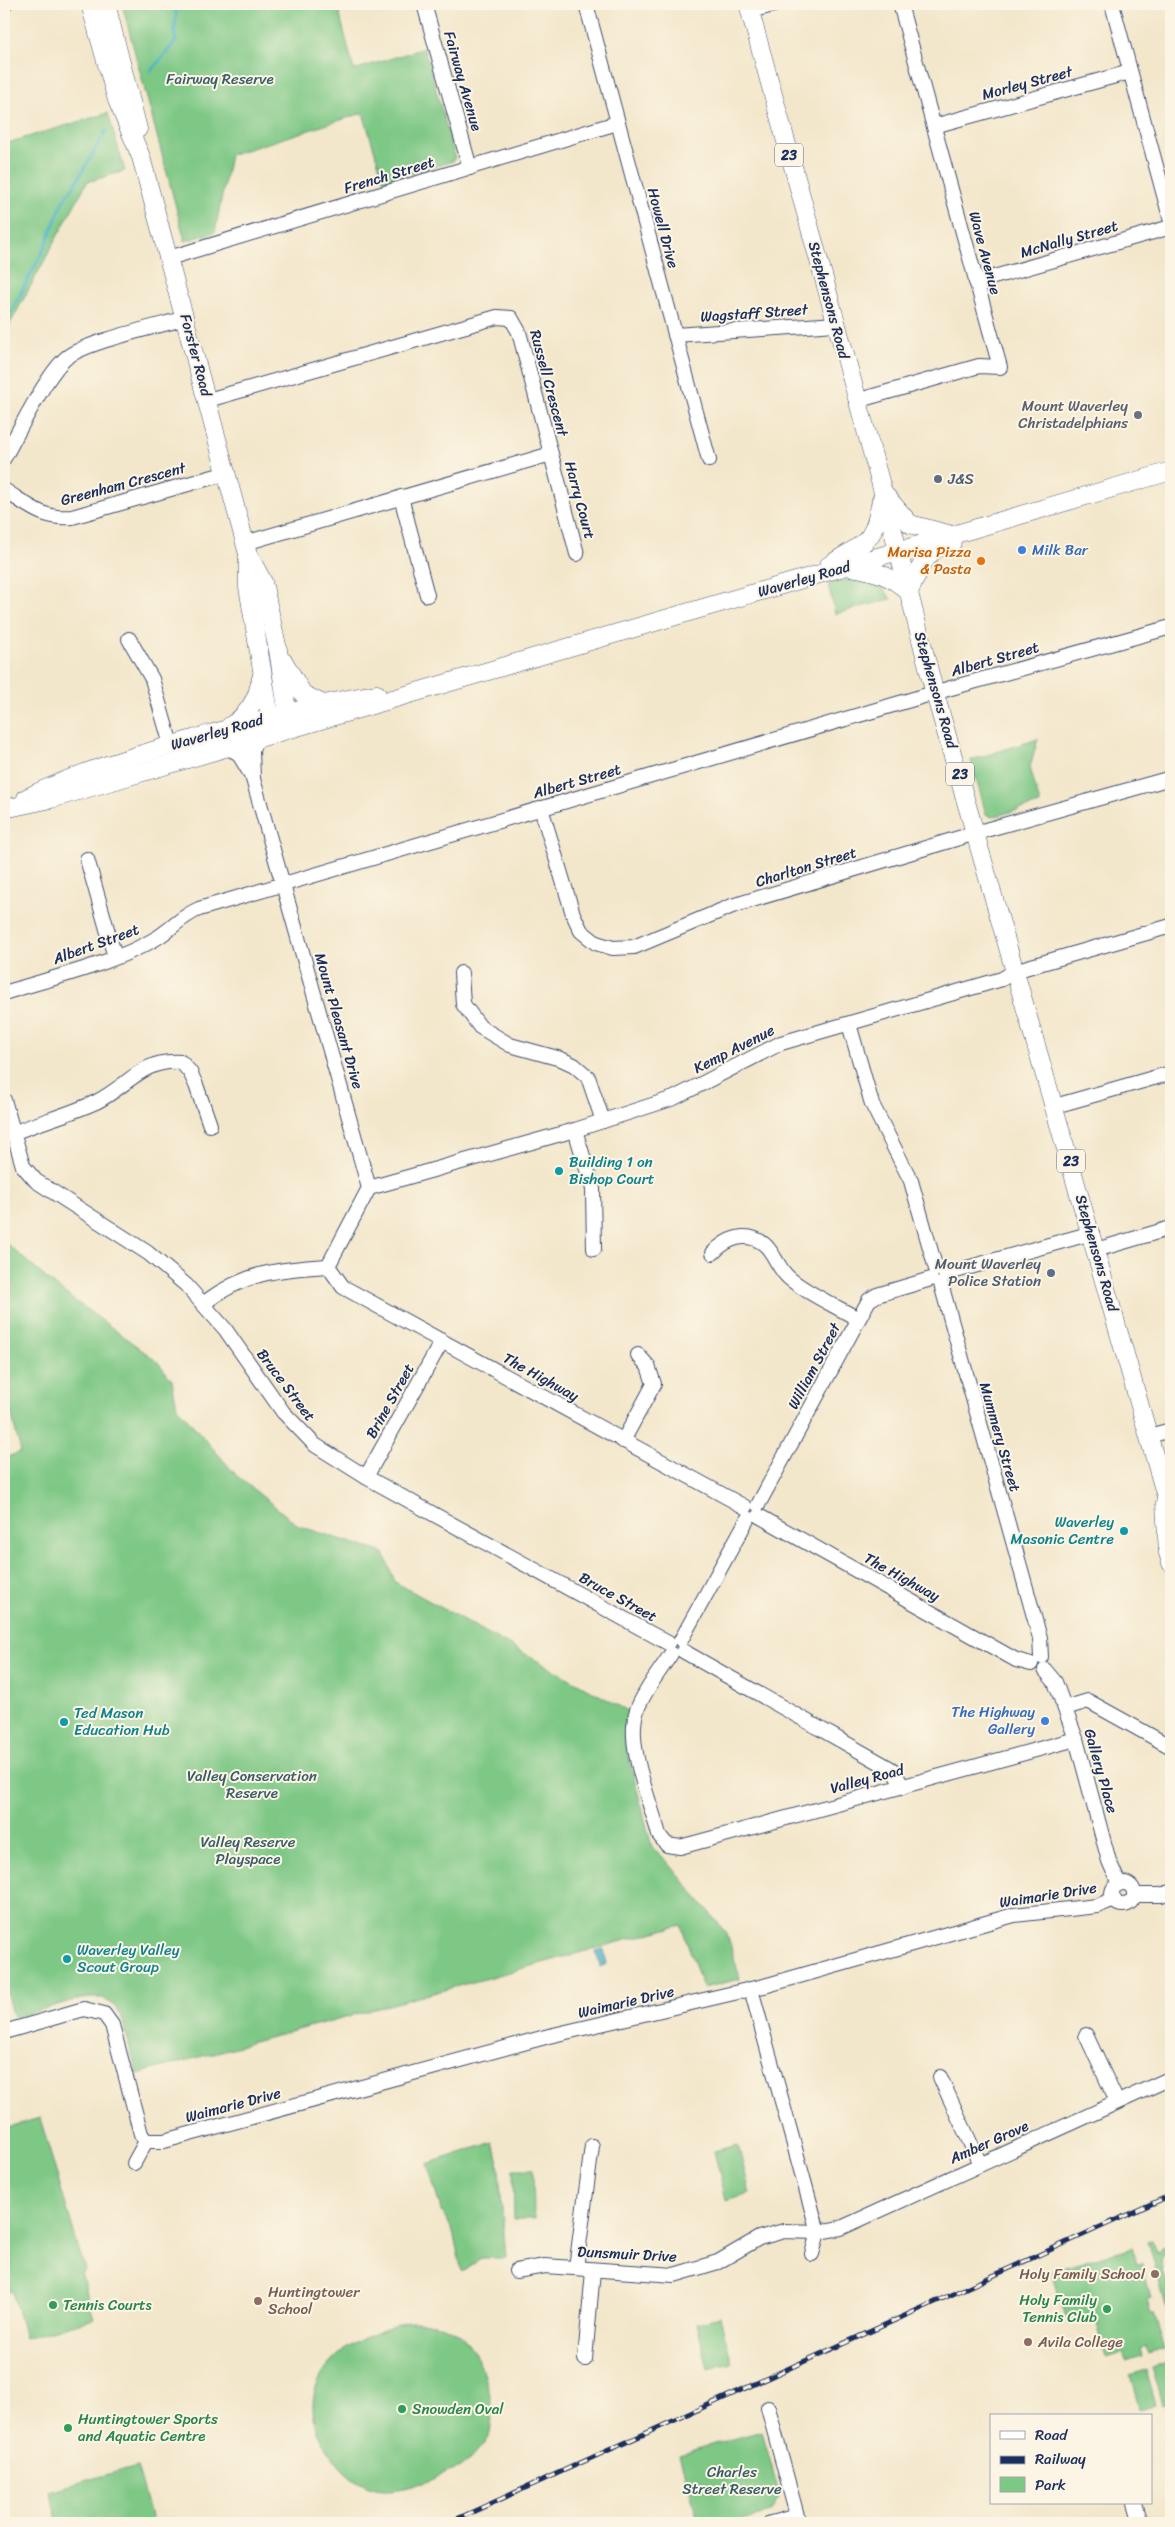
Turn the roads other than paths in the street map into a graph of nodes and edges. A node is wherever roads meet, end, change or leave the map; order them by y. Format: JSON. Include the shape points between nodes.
{"nodes":[{"id":1,"x":90,"y":4,"type":"edge"},
{"id":2,"x":106,"y":4,"type":"edge"},
{"id":3,"x":424,"y":4,"type":"edge"},
{"id":4,"x":586,"y":4,"type":"edge"},
{"id":5,"x":776,"y":4,"type":"edge"},
{"id":6,"x":900,"y":4,"type":"edge"},
{"id":7,"x":1112,"y":4,"type":"edge"},
{"id":8,"x":749,"y":7,"type":"edge"},
{"id":9,"x":1130,"y":72,"type":"junction"},
{"id":10,"x":617,"y":122,"type":"junction"},
{"id":11,"x":934,"y":126,"type":"junction"},
{"id":12,"x":141,"y":157,"type":"junction"},
{"id":13,"x":470,"y":168,"type":"junction"},
{"id":14,"x":1171,"y":221,"type":"edge"},
{"id":15,"x":1171,"y":227,"type":"edge"},
{"id":16,"x":169,"y":258,"type":"junction"},
{"id":17,"x":976,"y":282,"type":"junction"},
{"id":18,"x":186,"y":318,"type":"junction"},
{"id":19,"x":836,"y":324,"type":"junction"},
{"id":20,"x":675,"y":334,"type":"junction"},
{"id":21,"x":208,"y":400,"type":"junction"},
{"id":22,"x":856,"y":401,"type":"junction"},
{"id":23,"x":551,"y":454,"type":"junction"},
{"id":24,"x":4,"y":458,"type":"edge"},
{"id":25,"x":710,"y":460,"type":"dead end"},
{"id":26,"x":1171,"y":470,"type":"edge"},
{"id":27,"x":227,"y":473,"type":"junction"},
{"id":28,"x":4,"y":490,"type":"edge"},
{"id":29,"x":883,"y":492,"type":"junction"},
{"id":30,"x":401,"y":497,"type":"junction"},
{"id":31,"x":978,"y":528,"type":"junction"},
{"id":32,"x":951,"y":535,"type":"junction"},
{"id":33,"x":246,"y":548,"type":"junction"},
{"id":34,"x":897,"y":550,"type":"junction"},
{"id":35,"x":578,"y":554,"type":"dead end"},
{"id":36,"x":848,"y":566,"type":"junction"},
{"id":37,"x":813,"y":576,"type":"junction"},
{"id":38,"x":909,"y":592,"type":"junction"},
{"id":39,"x":427,"y":596,"type":"dead end"},
{"id":40,"x":1171,"y":627,"type":"edge"},
{"id":41,"x":129,"y":639,"type":"dead end"},
{"id":42,"x":278,"y":650,"type":"junction"},
{"id":43,"x":263,"y":670,"type":"junction"},
{"id":44,"x":436,"y":685,"type":"junction"},
{"id":45,"x":936,"y":694,"type":"junction"},
{"id":46,"x":323,"y":704,"type":"junction"},
{"id":47,"x":278,"y":715,"type":"junction"},
{"id":48,"x":290,"y":729,"type":"junction"},
{"id":49,"x":223,"y":731,"type":"junction"},
{"id":50,"x":264,"y":737,"type":"junction"},
{"id":51,"x":172,"y":745,"type":"junction"},
{"id":52,"x":227,"y":748,"type":"junction"},
{"id":53,"x":177,"y":763,"type":"junction"},
{"id":54,"x":1171,"y":778,"type":"edge"},
{"id":55,"x":253,"y":779,"type":"junction"},
{"id":56,"x":5,"y":808,"type":"edge"},
{"id":57,"x":540,"y":808,"type":"junction"},
{"id":58,"x":977,"y":833,"type":"junction"},
{"id":59,"x":86,"y":859,"type":"dead end"},
{"id":60,"x":283,"y":885,"type":"junction"},
{"id":61,"x":1171,"y":926,"type":"edge"},
{"id":62,"x":115,"y":957,"type":"junction"},
{"id":63,"x":1015,"y":971,"type":"junction"},
{"id":64,"x":461,"y":973,"type":"dead end"},
{"id":65,"x":4,"y":993,"type":"edge"},
{"id":66,"x":849,"y":1024,"type":"junction"},
{"id":67,"x":1171,"y":1073,"type":"edge"},
{"id":68,"x":4,"y":1100,"type":"edge"},
{"id":69,"x":1055,"y":1106,"type":"junction"},
{"id":70,"x":603,"y":1121,"type":"junction"},
{"id":71,"x":210,"y":1125,"type":"dead end"},
{"id":72,"x":575,"y":1130,"type":"junction"},
{"id":73,"x":13,"y":1133,"type":"junction"},
{"id":74,"x":369,"y":1188,"type":"junction"},
{"id":75,"x":1171,"y":1228,"type":"edge"},
{"id":76,"x":1092,"y":1232,"type":"junction"},
{"id":77,"x":594,"y":1249,"type":"dead end"},
{"id":78,"x":1096,"y":1250,"type":"junction"},
{"id":79,"x":713,"y":1252,"type":"dead end"},
{"id":80,"x":328,"y":1266,"type":"junction"},
{"id":81,"x":938,"y":1277,"type":"junction"},
{"id":82,"x":204,"y":1303,"type":"junction"},
{"id":83,"x":858,"y":1319,"type":"junction"},
{"id":84,"x":442,"y":1341,"type":"junction"},
{"id":85,"x":638,"y":1355,"type":"dead end"},
{"id":86,"x":1171,"y":1430,"type":"edge"},
{"id":87,"x":1150,"y":1436,"type":"junction"},
{"id":88,"x":623,"y":1441,"type":"junction"},
{"id":89,"x":366,"y":1477,"type":"junction"},
{"id":90,"x":1164,"y":1490,"type":"junction"},
{"id":91,"x":752,"y":1512,"type":"junction"},
{"id":92,"x":1171,"y":1514,"type":"edge"},
{"id":93,"x":1170,"y":1556,"type":"edge"},
{"id":94,"x":676,"y":1647,"type":"junction"},
{"id":95,"x":1039,"y":1664,"type":"junction"},
{"id":96,"x":1066,"y":1708,"type":"junction"},
{"id":97,"x":1076,"y":1738,"type":"junction"},
{"id":98,"x":1171,"y":1747,"type":"edge"},
{"id":99,"x":903,"y":1786,"type":"junction"},
{"id":100,"x":667,"y":1845,"type":"joint"},
{"id":101,"x":1119,"y":1884,"type":"junction"},
{"id":102,"x":1171,"y":1892,"type":"edge"},
{"id":103,"x":1134,"y":1895,"type":"junction"},
{"id":104,"x":1114,"y":1900,"type":"junction"},
{"id":105,"x":751,"y":1989,"type":"junction"},
{"id":106,"x":4,"y":2032,"type":"edge"},
{"id":107,"x":1086,"y":2035,"type":"dead end"},
{"id":108,"x":940,"y":2078,"type":"dead end"},
{"id":109,"x":1171,"y":2078,"type":"edge"},
{"id":110,"x":1118,"y":2102,"type":"junction"},
{"id":111,"x":146,"y":2141,"type":"junction"},
{"id":112,"x":592,"y":2146,"type":"dead end"},
{"id":113,"x":134,"y":2163,"type":"dead end"},
{"id":114,"x":980,"y":2164,"type":"junction"},
{"id":115,"x":818,"y":2232,"type":"junction"},
{"id":116,"x":812,"y":2254,"type":"dead end"},
{"id":117,"x":576,"y":2268,"type":"junction"},
{"id":118,"x":516,"y":2271,"type":"dead end"},
{"id":119,"x":593,"y":2271,"type":"junction"},
{"id":120,"x":586,"y":2359,"type":"dead end"},
{"id":121,"x":768,"y":2408,"type":"dead end"},
{"id":122,"x":1135,"y":2504,"type":"edge"},
{"id":123,"x":798,"y":2520,"type":"edge"},
{"id":124,"x":771,"y":2523,"type":"edge"},
{"id":125,"x":1141,"y":2523,"type":"edge"}],
"edges":[{"from":1,"to":12,"type":"main road","name":"Forster Road","via":[[117,100]]},
{"from":2,"to":12,"type":"main road","name":"Forster Road","via":[[138,125]]},
{"from":3,"to":13,"type":"street","name":"Fairway Avenue"},
{"from":4,"to":10,"type":"street","name":"Howell Drive"},
{"from":5,"to":8,"type":"street"},
{"from":6,"to":11,"type":"street","name":"Wave Avenue"},
{"from":7,"to":9,"type":"street"},
{"from":8,"to":19,"type":"main road","name":"Stephensons Road","number":"23"},
{"from":9,"to":11,"type":"street","name":"Morley Street"},
{"from":9,"to":14,"type":"street"},
{"from":10,"to":13,"type":"street","name":"French Street"},
{"from":10,"to":20,"type":"street","name":"Howell Drive"},
{"from":11,"to":17,"type":"street","name":"Wave Avenue"},
{"from":12,"to":16,"type":"main road","name":"Forster Road"},
{"from":13,"to":16,"type":"street","name":"French Street"},
{"from":15,"to":17,"type":"street","name":"McNally Street"},
{"from":16,"to":18,"type":"main road","name":"Forster Road"},
{"from":17,"to":22,"type":"street","name":"Wave Avenue","via":[[1000,367],[979,366]]},
{"from":18,"to":21,"type":"main road","name":"Forster Road"},
{"from":18,"to":24,"type":"street","via":[[83,348],[67,357],[55,371]]},
{"from":19,"to":20,"type":"street","name":"Wagstaff Street"},
{"from":19,"to":22,"type":"main road","name":"Stephensons Road","number":"23"},
{"from":20,"to":25,"type":"street","name":"Howell Drive"},
{"from":21,"to":23,"type":"street","name":"Russell Crescent","via":[[497,317],[511,318],[519,332]]},
{"from":21,"to":27,"type":"main road","name":"Forster Road"},
{"from":22,"to":29,"type":"main road","name":"Stephensons Road","number":"23"},
{"from":23,"to":30,"type":"street","name":"Russell Crescent"},
{"from":23,"to":35,"type":"street","name":"Harry Court"},
{"from":26,"to":31,"type":"main road","name":"Waverley Road"},
{"from":27,"to":28,"type":"street","name":"Greenham Crescent","via":[[72,517],[56,518],[43,514]]},
{"from":27,"to":33,"type":"main road","name":"Forster Road"},
{"from":29,"to":32,"type":"main road","via":[[910,524]]},
{"from":29,"to":34,"type":"main road","name":"Stephensons Road","number":"23"},
{"from":29,"to":37,"type":"main road","via":[[873,533],[864,544]]},
{"from":30,"to":33,"type":"street","name":"Russell Crescent"},
{"from":30,"to":39,"type":"street"},
{"from":31,"to":32,"type":"main road","name":"Waverley Road"},
{"from":31,"to":38,"type":"main road","via":[[934,550],[915,575]]},
{"from":32,"to":34,"type":"main road","name":"Waverley Road"},
{"from":33,"to":42,"type":"main road","name":"Forster Road","via":[[263,582]]},
{"from":33,"to":43,"type":"main road","name":"Forster Road","via":[[248,587]]},
{"from":34,"to":36,"type":"main road","name":"Waverley Road"},
{"from":34,"to":38,"type":"main road","name":"Stephensons Road","number":"23"},
{"from":36,"to":37,"type":"main road","name":"Waverley Road"},
{"from":36,"to":38,"type":"main road","via":[[872,570],[894,579]]},
{"from":37,"to":44,"type":"main road","name":"Waverley Road"},
{"from":38,"to":45,"type":"main road","name":"Stephensons Road","number":"23"},
{"from":40,"to":45,"type":"street","name":"Albert Street"},
{"from":41,"to":51,"type":"street","via":[[152,679]]},
{"from":42,"to":46,"type":"main road","via":[[303,694]]},
{"from":42,"to":47,"type":"main road","name":"Forster Road"},
{"from":43,"to":47,"type":"main road","name":"Forster Road"},
{"from":43,"to":49,"type":"main road","via":[[260,690],[254,702],[238,722]]},
{"from":44,"to":46,"type":"main road","name":"Waverley Road"},
{"from":44,"to":48,"type":"main road","name":"Waverley Road"},
{"from":45,"to":57,"type":"street","name":"Albert Street"},
{"from":45,"to":58,"type":"main road","name":"Stephensons Road","number":"23"},
{"from":46,"to":47,"type":"main road","name":"Waverley Road"},
{"from":47,"to":48,"type":"main road","name":"Forster Road"},
{"from":47,"to":49,"type":"main road","name":"Waverley Road"},
{"from":47,"to":50,"type":"main road","name":"Forster Road"},
{"from":48,"to":50,"type":"main road","name":"Waverley Road"},
{"from":49,"to":51,"type":"main road","name":"Waverley Road"},
{"from":50,"to":52,"type":"main road","name":"Waverley Road"},
{"from":50,"to":55,"type":"street","name":"Mount Pleasant Drive","via":[[252,750]]},
{"from":51,"to":53,"type":"main road"},
{"from":51,"to":56,"type":"main road","name":"Waverley Road","via":[[53,785]]},
{"from":52,"to":53,"type":"main road","name":"Waverley Road"},
{"from":52,"to":55,"type":"street","name":"Mount Pleasant Drive","via":[[238,753]]},
{"from":53,"to":56,"type":"main road","name":"Waverley Road","via":[[51,800]]},
{"from":54,"to":58,"type":"street","name":"Charlton Street"},
{"from":55,"to":60,"type":"street","name":"Mount Pleasant Drive"},
{"from":57,"to":58,"type":"street","name":"Charlton Street","via":[[581,931],[596,943],[613,948],[634,947],[732,906]]},
{"from":57,"to":60,"type":"street","name":"Albert Street"},
{"from":58,"to":63,"type":"main road","name":"Stephensons Road","number":"23"},
{"from":59,"to":62,"type":"street"},
{"from":60,"to":62,"type":"street","name":"Albert Street","via":[[184,915],[156,938]]},
{"from":60,"to":74,"type":"street","name":"Mount Pleasant Drive"},
{"from":61,"to":63,"type":"street","name":"Kemp Avenue"},
{"from":62,"to":65,"type":"street","name":"Albert Street"},
{"from":63,"to":66,"type":"street","name":"Kemp Avenue","via":[[1002,979]]},
{"from":63,"to":69,"type":"main road","name":"Stephensons Road","number":"23"},
{"from":64,"to":70,"type":"street","via":[[463,1004],[480,1027],[510,1045],[574,1065],[588,1077]]},
{"from":66,"to":70,"type":"street","name":"Kemp Avenue","via":[[781,1043],[674,1098]]},
{"from":66,"to":81,"type":"street","name":"Mummery Street","via":[[872,1104],[911,1181]]},
{"from":67,"to":69,"type":"street"},
{"from":68,"to":73,"type":"street","name":"Bruce Street"},
{"from":69,"to":76,"type":"main road","name":"Stephensons Road","number":"23"},
{"from":70,"to":72,"type":"street","name":"Kemp Avenue"},
{"from":71,"to":73,"type":"street","via":[[190,1072],[181,1062],[164,1061],[146,1068],[97,1101]]},
{"from":72,"to":74,"type":"street","name":"Kemp Avenue"},
{"from":72,"to":77,"type":"street","via":[[593,1189]]},
{"from":73,"to":82,"type":"street","name":"Bruce Street","via":[[23,1166],[36,1180],[148,1253]]},
{"from":74,"to":80,"type":"street"},
{"from":75,"to":78,"type":"street"},
{"from":76,"to":78,"type":"main road","name":"Stephensons Road","number":"23"},
{"from":76,"to":81,"type":"street","name":"William Street"},
{"from":78,"to":87,"type":"main road","name":"Stephensons Road","number":"23"},
{"from":79,"to":83,"type":"street","via":[[722,1242],[734,1237],[764,1244],[788,1278]]},
{"from":80,"to":82,"type":"street","via":[[279,1269],[252,1276]]},
{"from":80,"to":84,"type":"street","name":"The Highway","via":[[343,1287]]},
{"from":81,"to":83,"type":"street","name":"William Street","via":[[877,1295],[869,1300]]},
{"from":81,"to":95,"type":"street","name":"Mummery Street","via":[[1040,1638]]},
{"from":82,"to":89,"type":"street","name":"Bruce Street","via":[[302,1434]]},
{"from":83,"to":91,"type":"street","name":"William Street"},
{"from":84,"to":88,"type":"street","name":"The Highway"},
{"from":84,"to":89,"type":"street","name":"Brine Street"},
{"from":85,"to":88,"type":"street","via":[[648,1366],[654,1384]]},
{"from":86,"to":87,"type":"street"},
{"from":87,"to":90,"type":"main road","name":"Stephensons Road","number":"23"},
{"from":88,"to":91,"type":"street","name":"The Highway"},
{"from":89,"to":94,"type":"street","name":"Bruce Street"},
{"from":90,"to":92,"type":"main road","name":"Stephensons Road","number":"23"},
{"from":90,"to":93,"type":"main road","name":"Stephensons Road","number":"23"},
{"from":91,"to":94,"type":"street","name":"William Street"},
{"from":91,"to":95,"type":"street","name":"The Highway","via":[[1016,1660]]},
{"from":94,"to":99,"type":"street","name":"Bruce Street","via":[[893,1770]]},
{"from":94,"to":100,"type":"street","name":"William Street","via":[[638,1709],[633,1726],[633,1744],[659,1835]]},
{"from":95,"to":96,"type":"street","name":"Gallery Place","via":[[1056,1682]]},
{"from":96,"to":97,"type":"street","name":"Gallery Place"},
{"from":96,"to":98,"type":"street","via":[[1088,1701]]},
{"from":97,"to":99,"type":"street","name":"Valley Road"},
{"from":97,"to":101,"type":"street","name":"Gallery Place","via":[[1109,1861]]},
{"from":99,"to":100,"type":"street","name":"Valley Road","via":[[680,1847]]},
{"from":101,"to":103,"type":"street","via":[[1130,1886]]},
{"from":101,"to":104,"type":"street","via":[[1113,1892]]},
{"from":102,"to":103,"type":"street"},
{"from":103,"to":104,"type":"street","via":[[1126,1905]]},
{"from":104,"to":105,"type":"street","name":"Waimarie Drive","via":[[1097,1906],[1014,1915]]},
{"from":105,"to":111,"type":"street","name":"Waimarie Drive","via":[[549,2036],[164,2141]]},
{"from":105,"to":115,"type":"street"},
{"from":106,"to":111,"type":"street","via":[[84,2009],[104,2014],[112,2025],[141,2134]]},
{"from":107,"to":110,"type":"street"},
{"from":108,"to":114,"type":"street"},
{"from":109,"to":110,"type":"street","name":"Amber Grove"},
{"from":110,"to":114,"type":"street","name":"Amber Grove"},
{"from":111,"to":113,"type":"street"},
{"from":112,"to":117,"type":"street"},
{"from":114,"to":115,"type":"street","name":"Amber Grove","via":[[841,2228]]},
{"from":115,"to":116,"type":"street"},
{"from":115,"to":119,"type":"street","name":"Dunsmuir Drive","via":[[784,2231],[759,2238],[718,2262],[674,2275]]},
{"from":117,"to":118,"type":"street","name":"Dunsmuir Drive","via":[[546,2266]]},
{"from":117,"to":119,"type":"street","name":"Dunsmuir Drive"},
{"from":119,"to":120,"type":"street"},
{"from":121,"to":123,"type":"street"},
{"from":122,"to":125,"type":"street"},
{"from":123,"to":124,"type":"street"}]}
